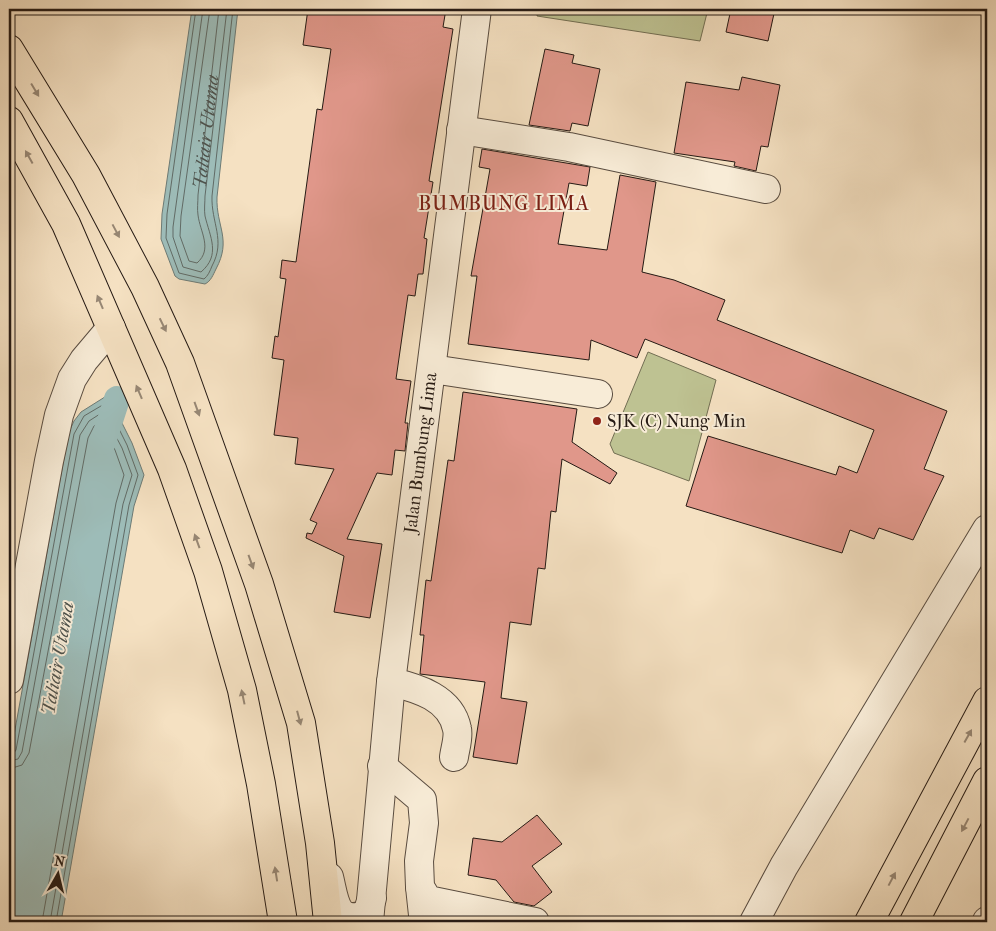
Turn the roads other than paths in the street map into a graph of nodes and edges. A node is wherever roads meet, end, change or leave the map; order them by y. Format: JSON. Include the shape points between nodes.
{"nodes":[{"id":1,"x":477,"y":9,"type":"edge"},
{"id":2,"x":9,"y":49,"type":"edge"},
{"id":3,"x":9,"y":121,"type":"edge"},
{"id":4,"x":461,"y":130,"type":"junction"},
{"id":5,"x":766,"y":188,"type":"dead end"},
{"id":6,"x":115,"y":338,"type":"junction"},
{"id":7,"x":432,"y":369,"type":"junction"},
{"id":8,"x":598,"y":394,"type":"dead end"},
{"id":9,"x":987,"y":529,"type":"edge"},
{"id":10,"x":9,"y":680,"type":"edge"},
{"id":11,"x":391,"y":682,"type":"junction"},
{"id":12,"x":987,"y":701,"type":"edge"},
{"id":13,"x":454,"y":757,"type":"dead end"},
{"id":14,"x":382,"y":766,"type":"junction"},
{"id":15,"x":987,"y":781,"type":"edge"},
{"id":16,"x":320,"y":843,"type":"junction"},
{"id":17,"x":420,"y":887,"type":"junction"},
{"id":18,"x":370,"y":910,"type":"edge"},
{"id":19,"x":283,"y":922,"type":"edge"},
{"id":20,"x":328,"y":922,"type":"edge"},
{"id":21,"x":428,"y":922,"type":"edge"},
{"id":22,"x":535,"y":922,"type":"edge"},
{"id":23,"x":754,"y":922,"type":"edge"},
{"id":24,"x":869,"y":922,"type":"edge"},
{"id":25,"x":914,"y":922,"type":"edge"}],
"edges":[{"from":1,"to":4,"type":"street","name":"Jalan Bumbung Lima"},
{"from":2,"to":16,"type":"highway","one_way":true,"via":[[86,175],[145,287],[180,363],[259,584],[301,723]]},
{"from":6,"to":3,"type":"highway","one_way":true,"via":[[66,224]]},
{"from":4,"to":5,"type":"street","via":[[569,147]]},
{"from":4,"to":7,"type":"street","name":"Jalan Bumbung Lima"},
{"from":6,"to":10,"type":"street","via":[[84,360],[72,379],[59,415]]},
{"from":19,"to":6,"type":"highway","one_way":true,"via":[[242,690],[208,572],[172,469]]},
{"from":7,"to":8,"type":"street"},
{"from":7,"to":11,"type":"street","name":"Jalan Bumbung Lima"},
{"from":9,"to":23,"type":"street","via":[[784,866]]},
{"from":11,"to":13,"type":"street","via":[[418,688],[450,711],[458,731]]},
{"from":11,"to":14,"type":"street","name":"Jalan Bumbung Lima"},
{"from":24,"to":12,"type":"highway","one_way":true},
{"from":14,"to":17,"type":"street","via":[[422,800],[424,822],[419,861]]},
{"from":14,"to":18,"type":"street","name":"Jalan Bumbung Lima"},
{"from":15,"to":25,"type":"highway","one_way":true},
{"from":16,"to":18,"type":"street","via":[[338,910],[345,917],[356,918]]},
{"from":16,"to":20,"type":"highway"},
{"from":17,"to":21,"type":"street","via":[[423,915]]},
{"from":17,"to":22,"type":"street","via":[[428,900]]}]}
